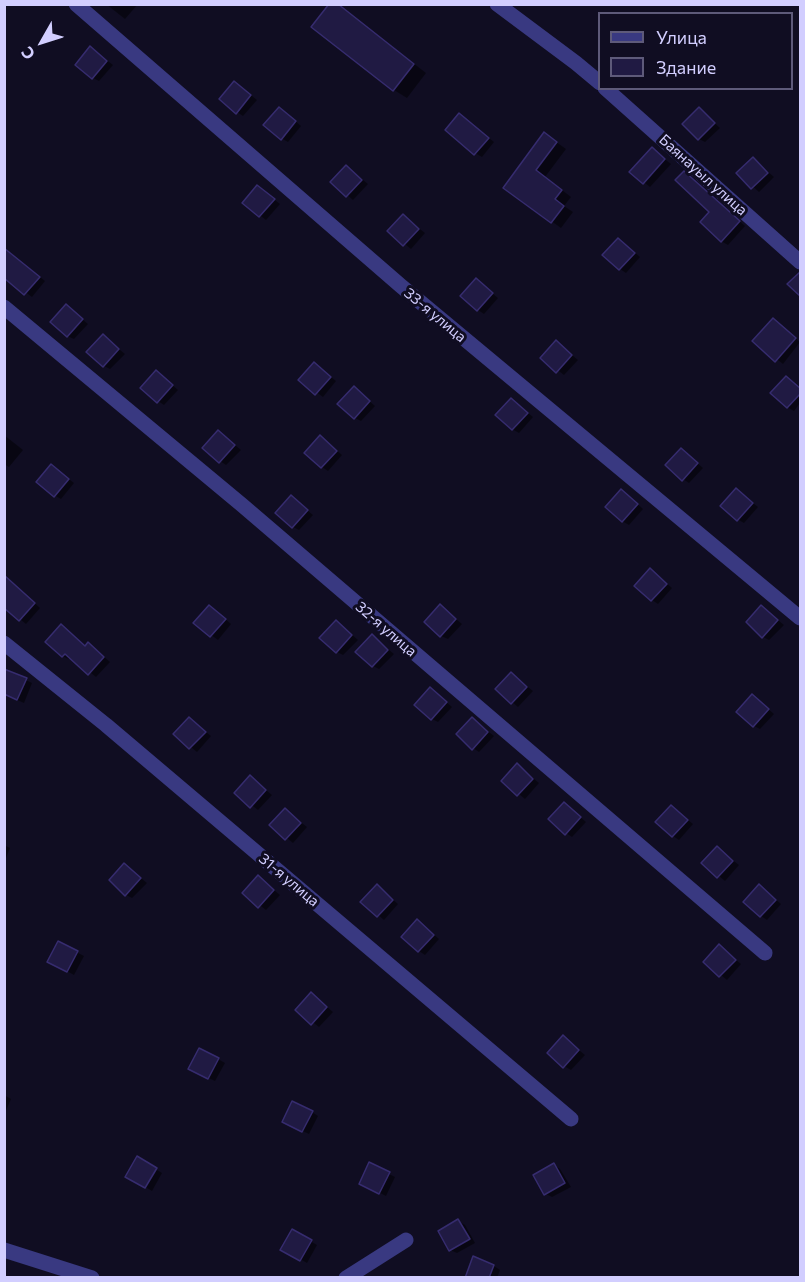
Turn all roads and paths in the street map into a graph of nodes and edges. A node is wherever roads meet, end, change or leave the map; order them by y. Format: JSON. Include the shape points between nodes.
{"nodes":[{"id":1,"x":76,"y":4,"type":"edge"},
{"id":2,"x":497,"y":4,"type":"edge"},
{"id":3,"x":598,"y":81,"type":"edge"},
{"id":4,"x":607,"y":90,"type":"edge"},
{"id":5,"x":801,"y":262,"type":"edge"},
{"id":6,"x":4,"y":307,"type":"edge"},
{"id":7,"x":801,"y":618,"type":"edge"},
{"id":8,"x":4,"y":643,"type":"edge"},
{"id":9,"x":765,"y":953,"type":"dead end"},
{"id":10,"x":571,"y":1119,"type":"dead end"},
{"id":11,"x":406,"y":1240,"type":"dead end"},
{"id":12,"x":4,"y":1250,"type":"edge"},
{"id":13,"x":92,"y":1278,"type":"edge"},
{"id":14,"x":346,"y":1278,"type":"edge"}],
"edges":[{"from":1,"to":7,"type":"street","name":"33-я улица","via":[[401,286]]},
{"from":2,"to":3,"type":"street"},
{"from":4,"to":5,"type":"street","name":"Баянауыл улица"},
{"from":6,"to":9,"type":"street","name":"32-я улица"},
{"from":8,"to":10,"type":"street","name":"31-я улица"},
{"from":11,"to":14,"type":"street"},
{"from":12,"to":13,"type":"street"}]}
